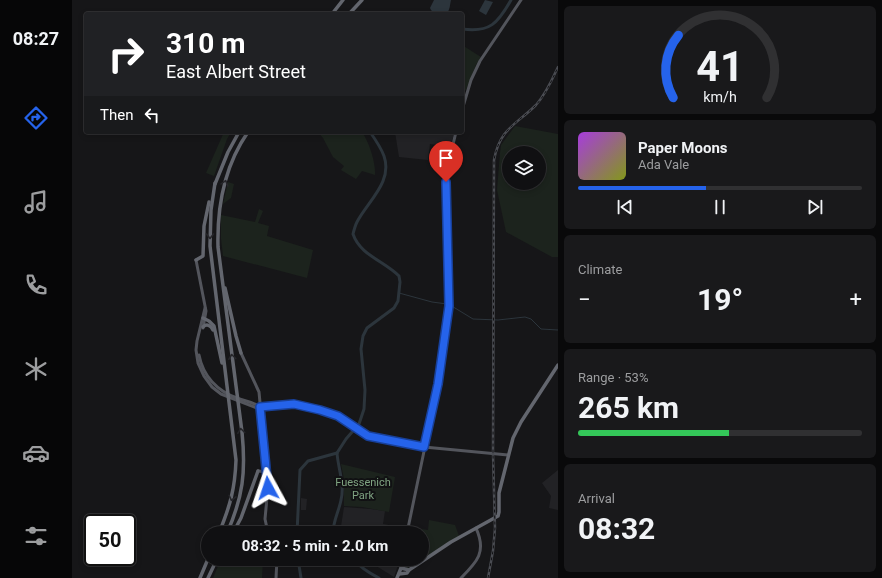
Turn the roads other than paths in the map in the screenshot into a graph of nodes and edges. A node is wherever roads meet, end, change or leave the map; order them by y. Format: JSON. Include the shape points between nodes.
{"nodes":[{"id":1,"x":343,"y":0,"type":"edge"},
{"id":2,"x":362,"y":0,"type":"edge"},
{"id":3,"x":521,"y":0,"type":"edge"},
{"id":4,"x":334,"y":12,"type":"edge"},
{"id":5,"x":351,"y":12,"type":"edge"},
{"id":6,"x":464,"y":103,"type":"edge"},
{"id":7,"x":238,"y":134,"type":"edge"},
{"id":8,"x":247,"y":134,"type":"edge"},
{"id":9,"x":456,"y":134,"type":"edge"},
{"id":10,"x":215,"y":183,"type":"junction"},
{"id":11,"x":196,"y":260,"type":"joint"},
{"id":12,"x":220,"y":263,"type":"junction"},
{"id":13,"x":204,"y":318,"type":"junction"},
{"id":14,"x":203,"y":327,"type":"junction"},
{"id":15,"x":215,"y":333,"type":"junction"},
{"id":16,"x":241,"y":353,"type":"joint"},
{"id":17,"x":558,"y":365,"type":"edge"},
{"id":18,"x":227,"y":380,"type":"junction"},
{"id":19,"x":260,"y":407,"type":"junction"},
{"id":20,"x":424,"y":447,"type":"junction"},
{"id":21,"x":508,"y":455,"type":"junction"},
{"id":22,"x":258,"y":471,"type":"joint"},
{"id":23,"x":267,"y":472,"type":"junction"},
{"id":24,"x":222,"y":526,"type":"edge"},
{"id":25,"x":230,"y":526,"type":"edge"},
{"id":26,"x":237,"y":526,"type":"edge"},
{"id":27,"x":266,"y":526,"type":"edge"},
{"id":28,"x":407,"y":526,"type":"edge"},
{"id":29,"x":476,"y":528,"type":"junction"},
{"id":30,"x":205,"y":566,"type":"edge"},
{"id":31,"x":214,"y":566,"type":"edge"},
{"id":32,"x":277,"y":566,"type":"edge"},
{"id":33,"x":401,"y":568,"type":"joint"},
{"id":34,"x":409,"y":570,"type":"junction"},
{"id":35,"x":397,"y":577,"type":"edge"},
{"id":36,"x":200,"y":578,"type":"edge"},
{"id":37,"x":208,"y":578,"type":"edge"},
{"id":38,"x":276,"y":578,"type":"edge"},
{"id":39,"x":461,"y":578,"type":"edge"}],
"edges":[{"from":1,"to":4,"type":"highway"},
{"from":2,"to":5,"type":"highway"},
{"from":3,"to":6,"type":"main road","via":[[480,61]]},
{"from":7,"to":10,"type":"highway"},
{"from":12,"to":8,"type":"highway","one_way":true,"via":[[218,231],[221,201],[233,160]]},
{"from":9,"to":20,"type":"main road","via":[[447,169],[446,191],[449,305],[438,384]]},
{"from":10,"to":11,"type":"highway","via":[[204,226],[202,256]]},
{"from":10,"to":18,"type":"highway","one_way":true,"via":[[210,246]]},
{"from":11,"to":13,"type":"main road","via":[[205,308]]},
{"from":12,"to":16,"type":"highway"},
{"from":25,"to":12,"type":"highway","one_way":true,"via":[[241,495],[244,460]]},
{"from":13,"to":14,"type":"main road"},
{"from":13,"to":15,"type":"highway","via":[[212,324]]},
{"from":13,"to":19,"type":"main road","via":[[196,350],[204,376],[221,394]]},
{"from":14,"to":15,"type":"highway","via":[[210,326]]},
{"from":14,"to":19,"type":"main road","via":[[198,350],[206,375],[224,393]]},
{"from":15,"to":18,"type":"highway"},
{"from":16,"to":19,"type":"main road","via":[[259,392]]},
{"from":17,"to":21,"type":"highway","via":[[517,429]]},
{"from":18,"to":24,"type":"highway","one_way":true,"via":[[236,455],[236,478],[230,506]]},
{"from":19,"to":20,"type":"main road","via":[[294,404],[334,414],[370,437]]},
{"from":19,"to":23,"type":"main road"},
{"from":20,"to":21,"type":"main road"},
{"from":20,"to":28,"type":"main road"},
{"from":21,"to":29,"type":"highway","via":[[499,493],[499,513],[495,518]]},
{"from":22,"to":23,"type":"main road"},
{"from":22,"to":26,"type":"highway"},
{"from":23,"to":27,"type":"main road"},
{"from":29,"to":34,"type":"highway"},
{"from":29,"to":39,"type":"main road","via":[[481,542],[477,562]]},
{"from":30,"to":36,"type":"highway"},
{"from":31,"to":37,"type":"highway"},
{"from":32,"to":38,"type":"main road"},
{"from":33,"to":34,"type":"highway"},
{"from":33,"to":35,"type":"highway"},
{"from":34,"to":35,"type":"highway"}]}
